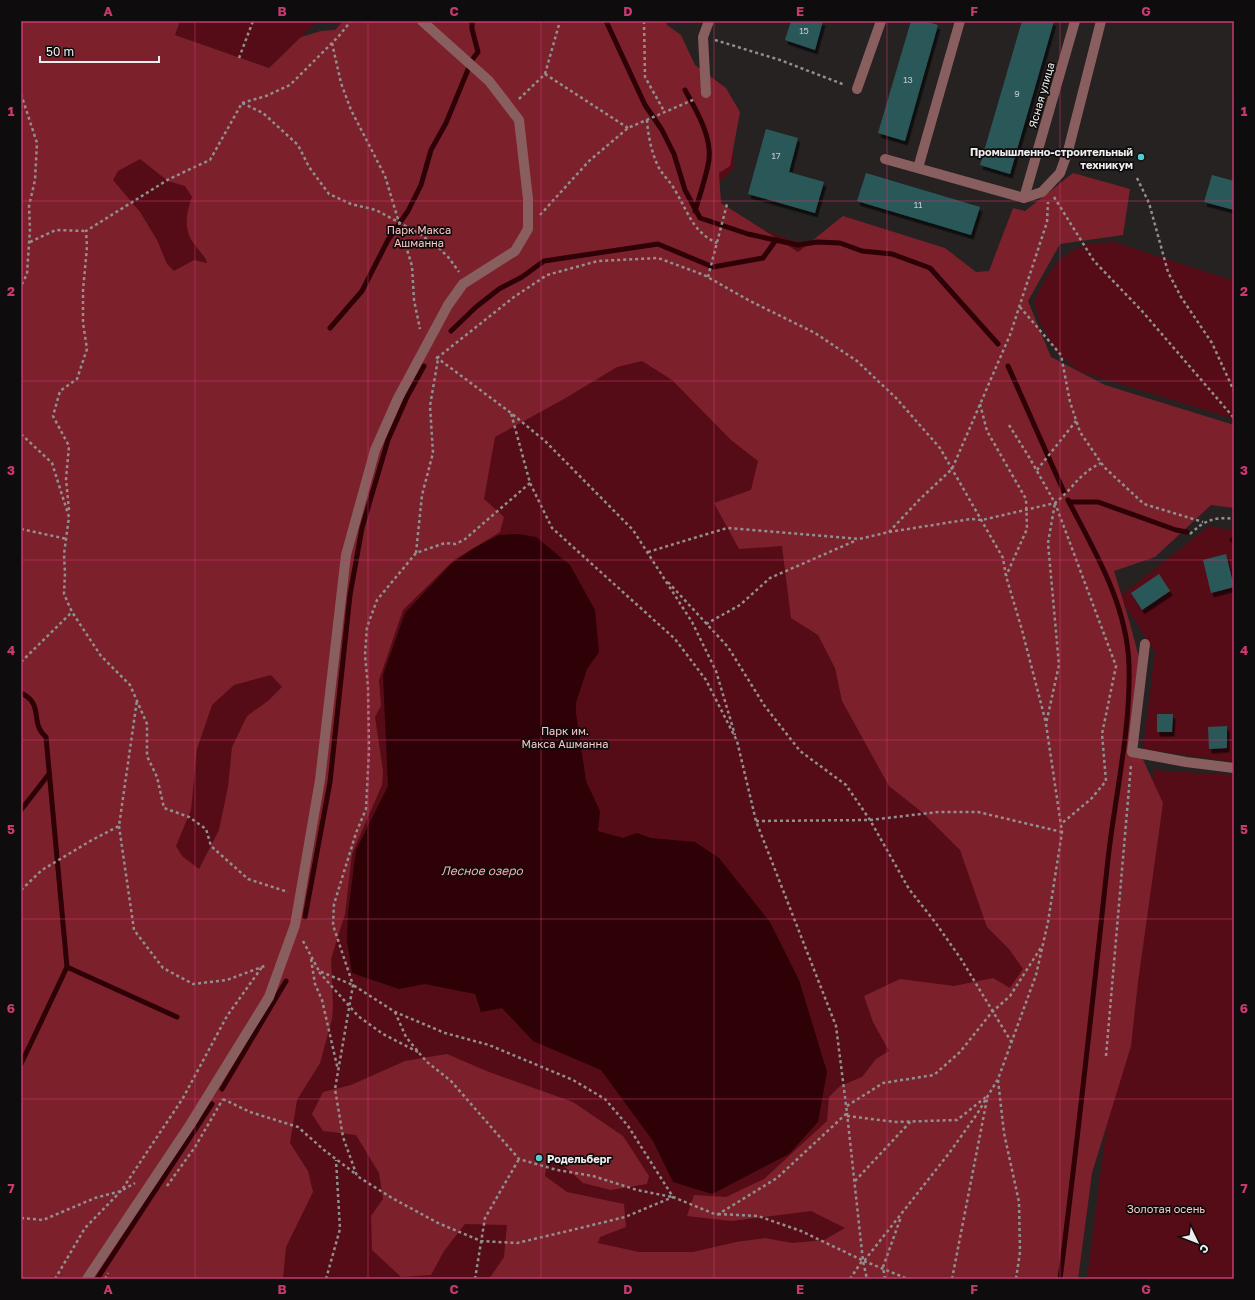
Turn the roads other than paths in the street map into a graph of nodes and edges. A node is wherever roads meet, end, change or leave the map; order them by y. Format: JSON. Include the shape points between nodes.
{"nodes":[{"id":1,"x":422,"y":21,"type":"edge"},
{"id":2,"x":709,"y":21,"type":"edge"},
{"id":3,"x":881,"y":21,"type":"edge"},
{"id":4,"x":960,"y":21,"type":"edge"},
{"id":5,"x":1075,"y":21,"type":"edge"},
{"id":6,"x":1101,"y":21,"type":"edge"},
{"id":7,"x":857,"y":89,"type":"road end"},
{"id":8,"x":706,"y":93,"type":"dead end"},
{"id":9,"x":886,"y":159,"type":"dead end"},
{"id":10,"x":918,"y":168,"type":"junction"},
{"id":11,"x":1024,"y":198,"type":"junction"},
{"id":12,"x":1145,"y":644,"type":"dead end"},
{"id":13,"x":1234,"y":768,"type":"edge"},
{"id":14,"x":87,"y":1279,"type":"edge"}],
"edges":[{"from":1,"to":14,"type":"street","via":[[489,81],[519,120],[528,199],[528,229],[515,251],[463,284],[448,305],[398,398],[375,450],[346,555],[320,780],[295,925],[269,997],[190,1125]]},
{"from":2,"to":8,"type":"street","via":[[703,36]]},
{"from":3,"to":7,"type":"street"},
{"from":4,"to":10,"type":"street"},
{"from":5,"to":11,"type":"street","name":"Ясная улица"},
{"from":6,"to":11,"type":"street","via":[[1060,173],[1042,192]]},
{"from":9,"to":10,"type":"street"},
{"from":10,"to":11,"type":"street"},
{"from":12,"to":13,"type":"street","via":[[1132,752]]}]}
